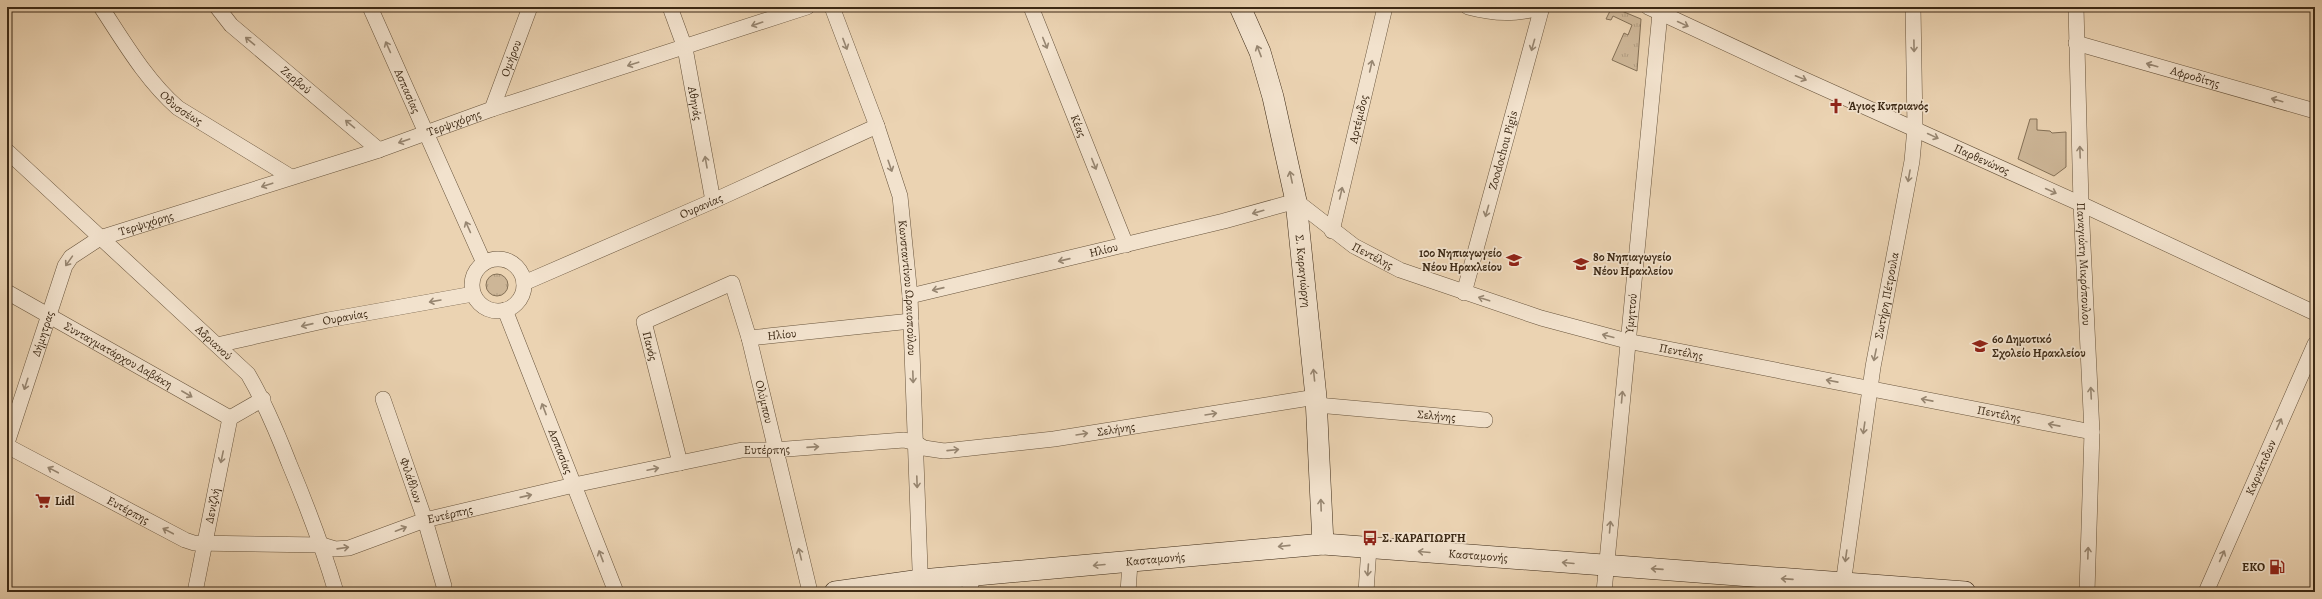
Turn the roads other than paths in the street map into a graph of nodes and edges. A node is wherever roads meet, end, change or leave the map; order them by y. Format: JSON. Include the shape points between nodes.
{"nodes":[{"id":1,"x":100,"y":7,"type":"edge"},
{"id":2,"x":217,"y":7,"type":"edge"},
{"id":3,"x":370,"y":7,"type":"edge"},
{"id":4,"x":530,"y":7,"type":"edge"},
{"id":5,"x":670,"y":7,"type":"edge"},
{"id":6,"x":807,"y":7,"type":"edge"},
{"id":7,"x":832,"y":7,"type":"edge"},
{"id":8,"x":1031,"y":7,"type":"edge"},
{"id":9,"x":1240,"y":7,"type":"edge"},
{"id":10,"x":1385,"y":7,"type":"edge"},
{"id":11,"x":1468,"y":7,"type":"edge"},
{"id":12,"x":1542,"y":7,"type":"edge"},
{"id":13,"x":1913,"y":7,"type":"edge"},
{"id":14,"x":2076,"y":7,"type":"edge"},
{"id":15,"x":1654,"y":10,"type":"edge"},
{"id":16,"x":2076,"y":43,"type":"junction"},
{"id":17,"x":685,"y":48,"type":"junction"},
{"id":18,"x":492,"y":109,"type":"junction"},
{"id":19,"x":2315,"y":111,"type":"edge"},
{"id":20,"x":876,"y":126,"type":"junction"},
{"id":21,"x":1915,"y":128,"type":"junction"},
{"id":22,"x":426,"y":134,"type":"junction"},
{"id":23,"x":379,"y":150,"type":"junction"},
{"id":24,"x":7,"y":151,"type":"edge"},
{"id":25,"x":291,"y":177,"type":"junction"},
{"id":26,"x":713,"y":201,"type":"junction"},
{"id":27,"x":1296,"y":201,"type":"junction"},
{"id":28,"x":2081,"y":204,"type":"junction"},
{"id":29,"x":1332,"y":230,"type":"junction"},
{"id":30,"x":100,"y":238,"type":"junction"},
{"id":31,"x":1126,"y":245,"type":"junction"},
{"id":32,"x":484,"y":263,"type":"junction"},
{"id":33,"x":524,"y":283,"type":"junction"},
{"id":34,"x":732,"y":283,"type":"joint"},
{"id":35,"x":7,"y":292,"type":"edge"},
{"id":36,"x":1464,"y":293,"type":"junction"},
{"id":37,"x":473,"y":294,"type":"junction"},
{"id":38,"x":910,"y":296,"type":"junction"},
{"id":39,"x":505,"y":310,"type":"junction"},
{"id":40,"x":2315,"y":313,"type":"edge"},
{"id":41,"x":48,"y":315,"type":"junction"},
{"id":42,"x":911,"y":321,"type":"junction"},
{"id":43,"x":749,"y":338,"type":"junction"},
{"id":44,"x":1628,"y":341,"type":"junction"},
{"id":45,"x":2315,"y":344,"type":"edge"},
{"id":46,"x":217,"y":345,"type":"junction"},
{"id":47,"x":1870,"y":389,"type":"junction"},
{"id":48,"x":263,"y":399,"type":"junction"},
{"id":49,"x":383,"y":399,"type":"dead end"},
{"id":50,"x":1316,"y":401,"type":"junction"},
{"id":51,"x":230,"y":418,"type":"junction"},
{"id":52,"x":1485,"y":420,"type":"dead end"},
{"id":53,"x":2092,"y":432,"type":"junction"},
{"id":54,"x":916,"y":443,"type":"junction"},
{"id":55,"x":7,"y":445,"type":"edge"},
{"id":56,"x":774,"y":450,"type":"junction"},
{"id":57,"x":680,"y":463,"type":"junction"},
{"id":58,"x":574,"y":485,"type":"junction"},
{"id":59,"x":425,"y":520,"type":"junction"},
{"id":60,"x":204,"y":543,"type":"junction"},
{"id":61,"x":1323,"y":544,"type":"junction"},
{"id":62,"x":322,"y":545,"type":"junction"},
{"id":63,"x":1369,"y":547,"type":"junction"},
{"id":64,"x":1130,"y":563,"type":"junction"},
{"id":65,"x":1607,"y":566,"type":"junction"},
{"id":66,"x":971,"y":584,"type":"edge"},
{"id":67,"x":444,"y":586,"type":"dead end"},
{"id":68,"x":923,"y":586,"type":"edge"},
{"id":69,"x":1842,"y":587,"type":"edge"},
{"id":70,"x":194,"y":592,"type":"edge"},
{"id":71,"x":336,"y":592,"type":"edge"},
{"id":72,"x":616,"y":592,"type":"edge"},
{"id":73,"x":810,"y":592,"type":"edge"},
{"id":74,"x":835,"y":592,"type":"edge"},
{"id":75,"x":1128,"y":592,"type":"edge"},
{"id":76,"x":1366,"y":592,"type":"edge"},
{"id":77,"x":1604,"y":592,"type":"edge"},
{"id":78,"x":1965,"y":592,"type":"edge"},
{"id":79,"x":2087,"y":592,"type":"edge"},
{"id":80,"x":2206,"y":592,"type":"edge"}],
"edges":[{"from":1,"to":25,"type":"street","name":"Οδυσσέως","via":[[164,97]]},
{"from":23,"to":2,"type":"street","name":"Ζερβού","one_way":true,"via":[[231,24]]},
{"from":22,"to":3,"type":"street","name":"Ασπασίας","one_way":true},
{"from":4,"to":18,"type":"street","name":"Ομήρου"},
{"from":5,"to":17,"type":"street","name":"Αθηνάς"},
{"from":6,"to":17,"type":"street","name":"Τερψιχόρης","one_way":true},
{"from":7,"to":20,"type":"street","name":"Κωνσταντίνου Ωραιοπούλου","one_way":true},
{"from":8,"to":31,"type":"street","name":"Κέας","one_way":true},
{"from":27,"to":9,"type":"street","name":"Σ. Καραγιώργη","one_way":true,"via":[[1273,97],[1260,52]]},
{"from":29,"to":10,"type":"street","name":"Αρτέμιδος","one_way":true},
{"from":11,"to":12,"type":"street","via":[[1491,13],[1517,14]]},
{"from":12,"to":36,"type":"street","name":"Zoodochou Pigis","one_way":true},
{"from":13,"to":21,"type":"street","name":"Σωτήρη Πέτρουλα","one_way":true},
{"from":14,"to":16,"type":"street","name":"Παναγιώτη Μικρόπουλου"},
{"from":15,"to":21,"type":"street","name":"Παρθενώνος","one_way":true,"via":[[1868,109]]},
{"from":15,"to":44,"type":"street","name":"Υμηττού"},
{"from":19,"to":16,"type":"street","name":"Αφροδίτης","one_way":true},
{"from":28,"to":16,"type":"street","name":"Παναγιώτη Μικρόπουλου","one_way":true},
{"from":17,"to":18,"type":"street","name":"Τερψιχόρης","one_way":true},
{"from":26,"to":17,"type":"street","name":"Αθηνάς","one_way":true},
{"from":18,"to":22,"type":"street","name":"Τερψιχόρης"},
{"from":20,"to":26,"type":"street","name":"Ουρανίας"},
{"from":20,"to":38,"type":"street","name":"Κωνσταντίνου Ωραιοπούλου","one_way":true,"via":[[900,196]]},
{"from":21,"to":28,"type":"street","name":"Παρθενώνος","one_way":true},
{"from":21,"to":47,"type":"street","name":"Σωτήρη Πέτρουλα","one_way":true,"via":[[1912,161]]},
{"from":22,"to":23,"type":"street","name":"Τερψιχόρης","one_way":true},
{"from":32,"to":22,"type":"street","name":"Ασπασίας","one_way":true},
{"from":23,"to":25,"type":"street","name":"Τερψιχόρης"},
{"from":24,"to":30,"type":"street","name":"Αδριανού"},
{"from":25,"to":30,"type":"street","name":"Τερψιχόρης","one_way":true},
{"from":26,"to":33,"type":"street","name":"Ουρανίας"},
{"from":27,"to":29,"type":"street","name":"Πεντέλης"},
{"from":27,"to":31,"type":"street","name":"Ηλίου","one_way":true},
{"from":50,"to":27,"type":"street","name":"Σ. Καραγιώργη","one_way":true},
{"from":28,"to":40,"type":"street","name":"Παρθενώνος"},
{"from":53,"to":28,"type":"street","name":"Παναγιώτη Μικρόπουλου","one_way":true},
{"from":29,"to":36,"type":"street","name":"Πεντέλης","via":[[1354,246],[1400,270]]},
{"from":30,"to":41,"type":"street","name":"Δήμητρας","one_way":true,"via":[[71,257],[65,266]]},
{"from":30,"to":46,"type":"street","name":"Αδριανού"},
{"from":31,"to":38,"type":"street","name":"Ηλίου","one_way":true},
{"from":32,"to":33,"type":"street","via":[[494,259],[514,264],[521,273]]},
{"from":32,"to":37,"type":"street","via":[[476,271],[472,282]]},
{"from":33,"to":39,"type":"street","via":[[520,300]]},
{"from":34,"to":43,"type":"street","name":"Ολύμπου"},
{"from":34,"to":57,"type":"street","name":"Πανός","via":[[644,322]]},
{"from":35,"to":41,"type":"street","name":"Συνταγματάρχου Δαβάκη"},
{"from":44,"to":36,"type":"street","name":"Πεντέλης","one_way":true,"via":[[1541,318]]},
{"from":37,"to":39,"type":"street","via":[[486,308],[495,311]]},
{"from":37,"to":46,"type":"street","name":"Ουρανίας","one_way":true,"via":[[328,320]]},
{"from":38,"to":42,"type":"street","name":"Κωνσταντίνου Ωραιοπούλου"},
{"from":58,"to":39,"type":"street","name":"Ασπασίας","one_way":true},
{"from":41,"to":51,"type":"street","name":"Συνταγματάρχου Δαβάκη","one_way":true},
{"from":41,"to":55,"type":"street","name":"Δήμητρας","one_way":true},
{"from":42,"to":43,"type":"street","name":"Ηλίου"},
{"from":42,"to":54,"type":"street","name":"Κωνσταντίνου Ωραιοπούλου","one_way":true},
{"from":43,"to":56,"type":"street","name":"Ολύμπου"},
{"from":47,"to":44,"type":"street","name":"Πεντέλης","one_way":true},
{"from":65,"to":44,"type":"street","name":"Υμηττού","one_way":true},
{"from":80,"to":45,"type":"street","name":"Καρυάτιδων","one_way":true},
{"from":46,"to":48,"type":"street","name":"Αδριανού","via":[[248,374]]},
{"from":53,"to":47,"type":"street","name":"Πεντέλης","one_way":true},
{"from":47,"to":69,"type":"street","name":"Σωτήρη Πέτρουλα","one_way":true},
{"from":48,"to":51,"type":"street"},
{"from":48,"to":62,"type":"street","name":"Αδριανού"},
{"from":49,"to":59,"type":"street","name":"Φιλάθλων"},
{"from":50,"to":52,"type":"street","name":"Σελήνης"},
{"from":54,"to":50,"type":"street","name":"Σελήνης","one_way":true,"via":[[924,448],[944,451],[1054,439]]},
{"from":61,"to":50,"type":"street","name":"Σ. Καραγιώργη","one_way":true},
{"from":51,"to":60,"type":"street","name":"Δενιζλή","one_way":true},
{"from":79,"to":53,"type":"street","name":"Παναγιώτη Μικρόπουλου","one_way":true},
{"from":56,"to":54,"type":"street","name":"Ευτέρπης","one_way":true,"via":[[904,440]]},
{"from":54,"to":68,"type":"street","name":"Κωνσταντίνου Ωραιοπούλου","one_way":true},
{"from":60,"to":55,"type":"street","name":"Ευτέρπης","one_way":true,"via":[[185,540]]},
{"from":56,"to":57,"type":"street","name":"Ευτέρπης","via":[[742,450]]},
{"from":73,"to":56,"type":"street","name":"Ολύμπου","one_way":true},
{"from":58,"to":57,"type":"street","name":"Ευτέρπης","one_way":true},
{"from":59,"to":58,"type":"street","name":"Ευτέρπης","one_way":true},
{"from":72,"to":58,"type":"street","name":"Ασπασίας","one_way":true},
{"from":62,"to":59,"type":"street","name":"Ευτέρπης","one_way":true,"via":[[335,549],[349,548]]},
{"from":59,"to":67,"type":"street","name":"Φιλάθλων"},
{"from":60,"to":62,"type":"street","name":"Ευτέρπης"},
{"from":60,"to":70,"type":"street","name":"Δενιζλή"},
{"from":61,"to":63,"type":"street","name":"Κασταμονής"},
{"from":61,"to":64,"type":"street","name":"Κασταμονής","one_way":true},
{"from":62,"to":71,"type":"street","name":"Αδριανού"},
{"from":65,"to":63,"type":"street","name":"Κασταμονής","one_way":true},
{"from":63,"to":76,"type":"street","one_way":true},
{"from":64,"to":66,"type":"street","name":"Κασταμονής","one_way":true},
{"from":64,"to":75,"type":"street"},
{"from":69,"to":65,"type":"street","name":"Κασταμονής","one_way":true},
{"from":65,"to":77,"type":"street","name":"Υμηττού"},
{"from":66,"to":68,"type":"street","name":"Κασταμονής"},
{"from":68,"to":74,"type":"street","name":"Κασταμονής"},
{"from":69,"to":78,"type":"street","name":"Κασταμονής"}]}
